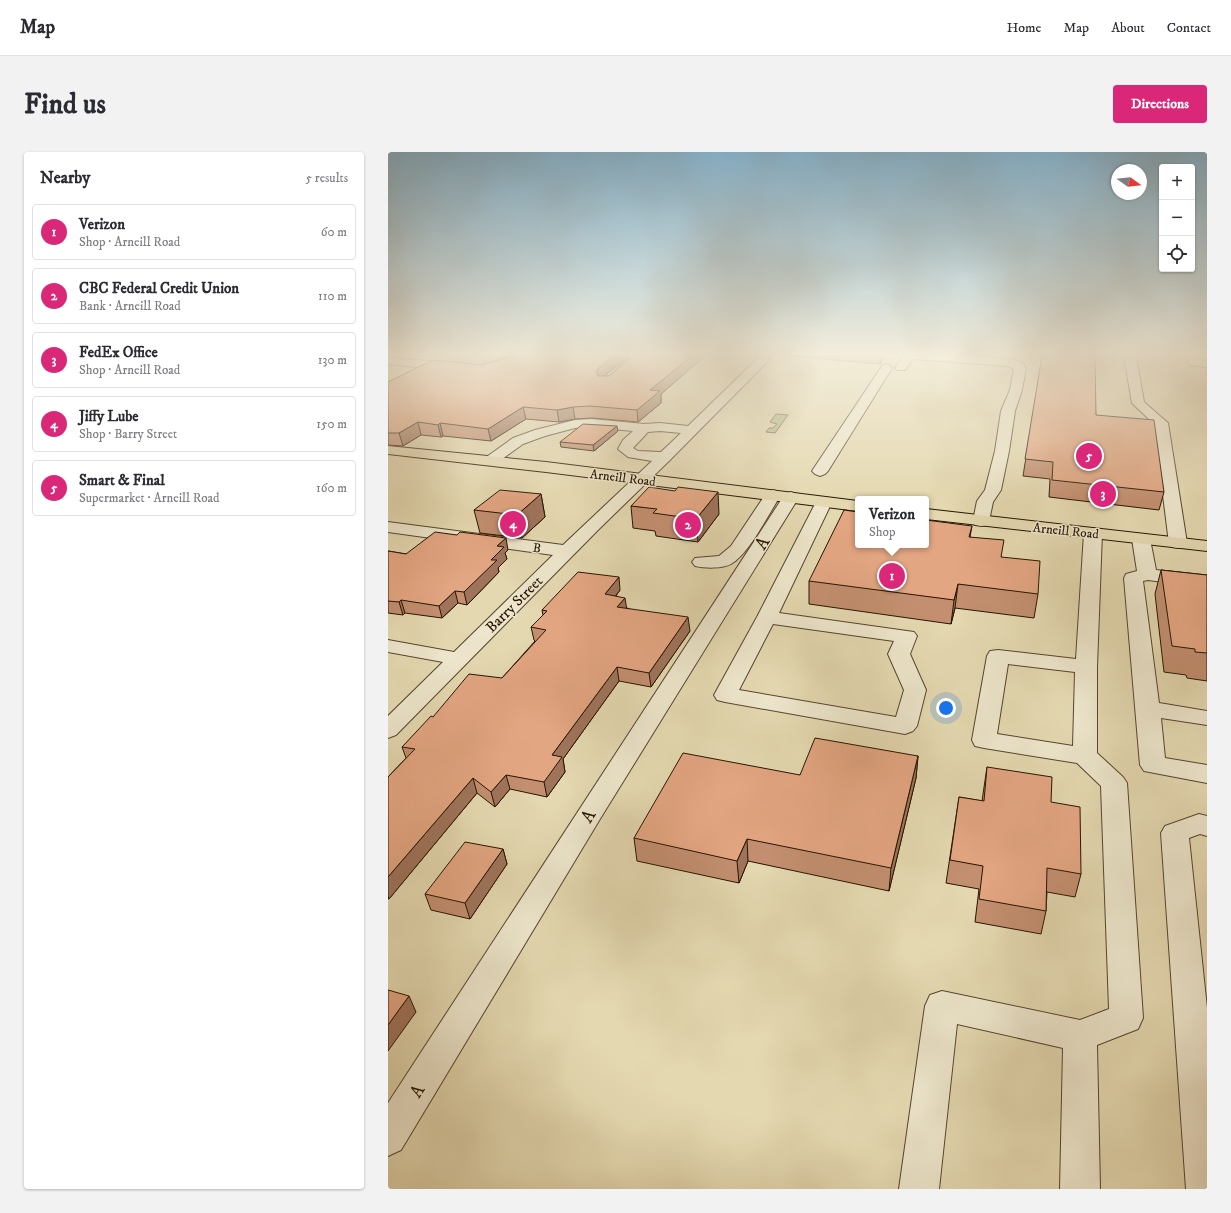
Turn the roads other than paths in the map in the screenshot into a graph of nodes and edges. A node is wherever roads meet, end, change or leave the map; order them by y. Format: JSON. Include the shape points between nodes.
{"nodes":[{"id":1,"x":717,"y":404,"type":"edge"},
{"id":2,"x":863,"y":404,"type":"edge"},
{"id":3,"x":1011,"y":404,"type":"edge"},
{"id":4,"x":1140,"y":404,"type":"edge"},
{"id":5,"x":644,"y":428,"type":"junction"},
{"id":6,"x":692,"y":430,"type":"junction"},
{"id":7,"x":388,"y":450,"type":"edge"},
{"id":8,"x":665,"y":457,"type":"junction"},
{"id":9,"x":490,"y":461,"type":"junction"},
{"id":10,"x":820,"y":471,"type":"dead end"},
{"id":11,"x":642,"y":479,"type":"junction"},
{"id":12,"x":782,"y":496,"type":"junction"},
{"id":13,"x":824,"y":502,"type":"junction"},
{"id":14,"x":855,"y":506,"type":"edge"},
{"id":15,"x":929,"y":514,"type":"edge"},
{"id":16,"x":981,"y":520,"type":"junction"},
{"id":17,"x":388,"y":527,"type":"edge"},
{"id":18,"x":1093,"y":533,"type":"junction"},
{"id":19,"x":1142,"y":539,"type":"junction"},
{"id":20,"x":1178,"y":543,"type":"junction"},
{"id":21,"x":1207,"y":546,"type":"edge"},
{"id":22,"x":567,"y":551,"type":"junction"},
{"id":23,"x":701,"y":562,"type":"dead end"},
{"id":24,"x":1147,"y":574,"type":"junction"},
{"id":25,"x":1207,"y":582,"type":"edge"},
{"id":26,"x":767,"y":617,"type":"junction"},
{"id":27,"x":388,"y":646,"type":"edge"},
{"id":28,"x":459,"y":659,"type":"junction"},
{"id":29,"x":1086,"y":667,"type":"junction"},
{"id":30,"x":1148,"y":709,"type":"junction"},
{"id":31,"x":1207,"y":718,"type":"edge"},
{"id":32,"x":388,"y":730,"type":"edge"},
{"id":33,"x":1085,"y":756,"type":"junction"},
{"id":34,"x":1207,"y":774,"type":"edge"},
{"id":35,"x":1207,"y":826,"type":"edge"},
{"id":36,"x":1080,"y":1036,"type":"junction"},
{"id":37,"x":388,"y":1137,"type":"edge"},
{"id":38,"x":919,"y":1189,"type":"edge"},
{"id":39,"x":1080,"y":1189,"type":"edge"},
{"id":40,"x":1206,"y":1189,"type":"edge"}],
"edges":[{"from":1,"to":6,"type":"street","name":"Barry Street"},
{"from":2,"to":10,"type":"street"},
{"from":3,"to":16,"type":"street","via":[[993,490],[986,501]]},
{"from":4,"to":20,"type":"street","via":[[1161,423]]},
{"from":5,"to":6,"type":"street"},
{"from":5,"to":8,"type":"street","via":[[628,443],[625,449],[627,452]]},
{"from":5,"to":9,"type":"street","via":[[592,423],[569,425],[518,441]]},
{"from":6,"to":8,"type":"street","name":"Barry Street"},
{"from":7,"to":9,"type":"main road","name":"Arneill Road"},
{"from":8,"to":11,"type":"street","name":"Barry Street"},
{"from":9,"to":11,"type":"main road","name":"Arneill Road"},
{"from":11,"to":12,"type":"main road","name":"Arneill Road"},
{"from":11,"to":22,"type":"street","name":"Barry Street"},
{"from":12,"to":13,"type":"main road","name":"Arneill Road"},
{"from":12,"to":23,"type":"street","via":[[737,550],[724,561]]},
{"from":12,"to":37,"type":"street","name":"A","via":[[591,812]]},
{"from":13,"to":14,"type":"main road","name":"Arneill Road"},
{"from":13,"to":26,"type":"street"},
{"from":15,"to":16,"type":"main road","name":"Arneill Road"},
{"from":16,"to":18,"type":"main road","name":"Arneill Road"},
{"from":17,"to":22,"type":"street","name":"B"},
{"from":18,"to":19,"type":"main road","name":"Arneill Road"},
{"from":18,"to":29,"type":"street"},
{"from":19,"to":20,"type":"main road","name":"Arneill Road"},
{"from":19,"to":24,"type":"street"},
{"from":20,"to":21,"type":"main road","name":"Arneill Road"},
{"from":22,"to":28,"type":"street","name":"Barry Street"},
{"from":24,"to":25,"type":"street"},
{"from":24,"to":30,"type":"street","via":[[1133,578]]},
{"from":26,"to":26,"type":"street","via":[[725,695],[906,726],[915,690],[899,654],[907,636]]},
{"from":27,"to":28,"type":"street"},
{"from":28,"to":32,"type":"street","name":"Barry Street"},
{"from":29,"to":33,"type":"street"},
{"from":29,"to":33,"type":"street","via":[[998,656],[984,740]]},
{"from":30,"to":31,"type":"street"},
{"from":30,"to":34,"type":"street","via":[[1154,765]]},
{"from":33,"to":36,"type":"street","via":[[1114,783],[1126,1018]]},
{"from":35,"to":40,"type":"street","via":[[1199,824],[1175,833]]},
{"from":36,"to":38,"type":"street","via":[[942,1006]]},
{"from":36,"to":39,"type":"street"}]}
